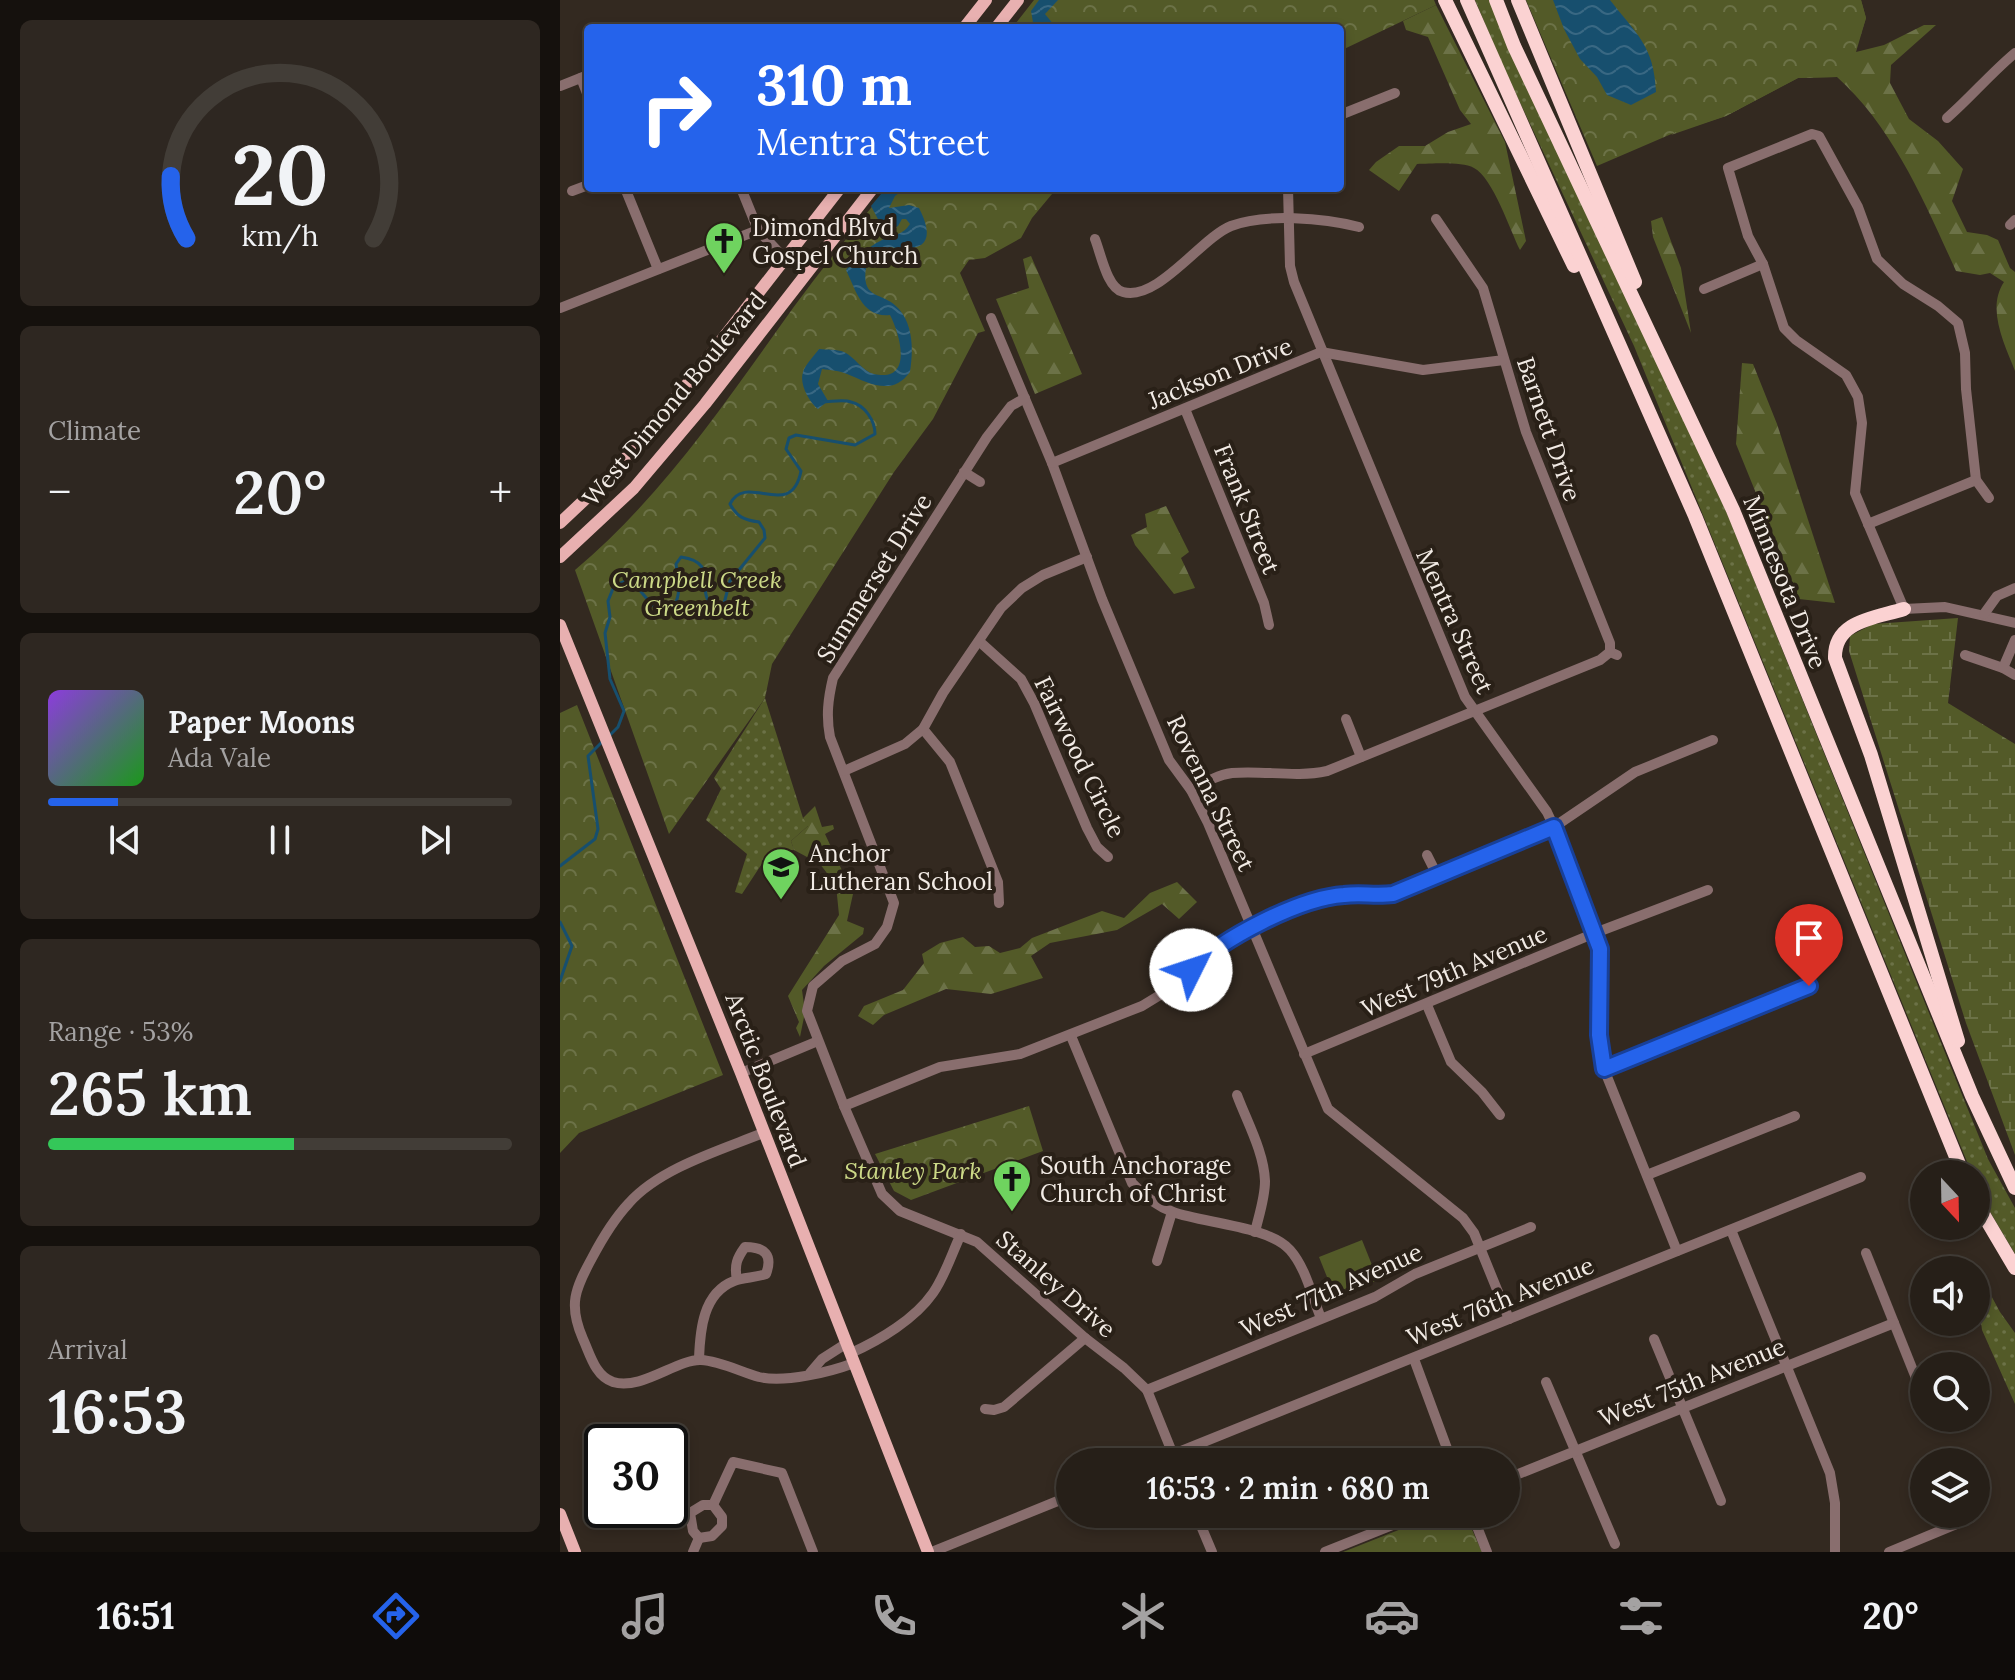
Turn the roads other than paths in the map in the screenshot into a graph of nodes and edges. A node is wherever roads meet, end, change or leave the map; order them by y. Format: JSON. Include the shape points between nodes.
{"nodes":[{"id":1,"x":986,"y":0,"type":"edge"},
{"id":2,"x":1018,"y":0,"type":"edge"},
{"id":3,"x":1445,"y":0,"type":"edge"},
{"id":4,"x":1467,"y":0,"type":"edge"},
{"id":5,"x":1496,"y":0,"type":"edge"},
{"id":6,"x":1518,"y":0,"type":"edge"},
{"id":7,"x":967,"y":24,"type":"edge"},
{"id":8,"x":999,"y":24,"type":"edge"},
{"id":9,"x":2015,"y":53,"type":"edge"},
{"id":10,"x":584,"y":76,"type":"edge"},
{"id":11,"x":560,"y":86,"type":"edge"},
{"id":12,"x":1395,"y":93,"type":"dead end"},
{"id":13,"x":1344,"y":113,"type":"edge"},
{"id":14,"x":1947,"y":118,"type":"dead end"},
{"id":15,"x":584,"y":186,"type":"edge"},
{"id":16,"x":572,"y":191,"type":"dead end"},
{"id":17,"x":627,"y":192,"type":"edge"},
{"id":18,"x":743,"y":192,"type":"edge"},
{"id":19,"x":837,"y":192,"type":"edge"},
{"id":20,"x":870,"y":192,"type":"edge"},
{"id":21,"x":1288,"y":192,"type":"edge"},
{"id":22,"x":1288,"y":219,"type":"junction"},
{"id":23,"x":1436,"y":219,"type":"dead end"},
{"id":24,"x":1359,"y":227,"type":"dead end"},
{"id":25,"x":758,"y":230,"type":"junction"},
{"id":26,"x":1095,"y":239,"type":"dead end"},
{"id":27,"x":785,"y":259,"type":"junction"},
{"id":28,"x":1763,"y":264,"type":"junction"},
{"id":29,"x":658,"y":269,"type":"junction"},
{"id":30,"x":1704,"y":289,"type":"dead end"},
{"id":31,"x":560,"y":308,"type":"edge"},
{"id":32,"x":991,"y":318,"type":"dead end"},
{"id":33,"x":1321,"y":352,"type":"junction"},
{"id":34,"x":1504,"y":360,"type":"junction"},
{"id":35,"x":1678,"y":389,"type":"junction"},
{"id":36,"x":1025,"y":398,"type":"junction"},
{"id":37,"x":1185,"y":409,"type":"junction"},
{"id":38,"x":1653,"y":421,"type":"junction"},
{"id":39,"x":1052,"y":463,"type":"junction"},
{"id":40,"x":964,"y":472,"type":"junction"},
{"id":41,"x":1976,"y":480,"type":"junction"},
{"id":42,"x":980,"y":482,"type":"dead end"},
{"id":43,"x":1989,"y":498,"type":"dead end"},
{"id":44,"x":560,"y":523,"type":"edge"},
{"id":45,"x":1868,"y":524,"type":"junction"},
{"id":46,"x":560,"y":557,"type":"edge"},
{"id":47,"x":1087,"y":557,"type":"junction"},
{"id":48,"x":2015,"y":588,"type":"edge"},
{"id":49,"x":1904,"y":609,"type":"junction"},
{"id":50,"x":1984,"y":614,"type":"junction"},
{"id":51,"x":2015,"y":623,"type":"edge"},
{"id":52,"x":1269,"y":625,"type":"dead end"},
{"id":53,"x":560,"y":626,"type":"edge"},
{"id":54,"x":2015,"y":640,"type":"edge"},
{"id":55,"x":980,"y":642,"type":"junction"},
{"id":56,"x":1965,"y":655,"type":"dead end"},
{"id":57,"x":2003,"y":668,"type":"junction"},
{"id":58,"x":2015,"y":675,"type":"edge"},
{"id":59,"x":1474,"y":712,"type":"junction"},
{"id":60,"x":1346,"y":719,"type":"dead end"},
{"id":61,"x":923,"y":729,"type":"junction"},
{"id":62,"x":1713,"y":740,"type":"dead end"},
{"id":63,"x":1361,"y":757,"type":"junction"},
{"id":64,"x":844,"y":771,"type":"junction"},
{"id":65,"x":1191,"y":790,"type":"junction"},
{"id":66,"x":1554,"y":827,"type":"junction"},
{"id":67,"x":1427,"y":855,"type":"dead end"},
{"id":68,"x":1108,"y":857,"type":"dead end"},
{"id":69,"x":1437,"y":875,"type":"junction"},
{"id":70,"x":1708,"y":890,"type":"dead end"},
{"id":71,"x":999,"y":903,"type":"dead end"},
{"id":72,"x":1251,"y":927,"type":"junction"},
{"id":73,"x":1595,"y":933,"type":"junction"},
{"id":74,"x":1809,"y":986,"type":"dead end"},
{"id":75,"x":1427,"y":1005,"type":"junction"},
{"id":76,"x":1071,"y":1036,"type":"junction"},
{"id":77,"x":818,"y":1041,"type":"junction"},
{"id":78,"x":1304,"y":1054,"type":"junction"},
{"id":79,"x":1604,"y":1069,"type":"junction"},
{"id":80,"x":741,"y":1073,"type":"junction"},
{"id":81,"x":1237,"y":1095,"type":"dead end"},
{"id":82,"x":1972,"y":1096,"type":"junction"},
{"id":83,"x":844,"y":1106,"type":"junction"},
{"id":84,"x":1500,"y":1115,"type":"dead end"},
{"id":85,"x":1795,"y":1116,"type":"dead end"},
{"id":86,"x":763,"y":1133,"type":"junction"},
{"id":87,"x":1957,"y":1160,"type":"edge"},
{"id":88,"x":1647,"y":1175,"type":"junction"},
{"id":89,"x":1861,"y":1177,"type":"dead end"},
{"id":90,"x":2015,"y":1188,"type":"edge"},
{"id":91,"x":1172,"y":1212,"type":"junction"},
{"id":92,"x":1990,"y":1226,"type":"edge"},
{"id":93,"x":1531,"y":1227,"type":"dead end"},
{"id":94,"x":1731,"y":1230,"type":"junction"},
{"id":95,"x":1255,"y":1232,"type":"junction"},
{"id":96,"x":961,"y":1234,"type":"junction"},
{"id":97,"x":1480,"y":1248,"type":"junction"},
{"id":98,"x":1677,"y":1251,"type":"junction"},
{"id":99,"x":1866,"y":1253,"type":"dead end"},
{"id":100,"x":1157,"y":1261,"type":"dead end"},
{"id":101,"x":2015,"y":1268,"type":"edge"},
{"id":102,"x":737,"y":1280,"type":"dead end"},
{"id":103,"x":1321,"y":1318,"type":"junction"},
{"id":104,"x":1509,"y":1319,"type":"junction"},
{"id":105,"x":1894,"y":1323,"type":"junction"},
{"id":106,"x":1085,"y":1338,"type":"junction"},
{"id":107,"x":1654,"y":1339,"type":"dead end"},
{"id":108,"x":850,"y":1353,"type":"junction"},
{"id":109,"x":699,"y":1359,"type":"junction"},
{"id":110,"x":1414,"y":1359,"type":"junction"},
{"id":111,"x":1910,"y":1363,"type":"edge"},
{"id":112,"x":1787,"y":1365,"type":"junction"},
{"id":113,"x":810,"y":1373,"type":"junction"},
{"id":114,"x":1546,"y":1382,"type":"dead end"},
{"id":115,"x":1147,"y":1390,"type":"junction"},
{"id":116,"x":1682,"y":1408,"type":"junction"},
{"id":117,"x":985,"y":1409,"type":"dead end"},
{"id":118,"x":1170,"y":1448,"type":"edge"},
{"id":119,"x":1198,"y":1448,"type":"edge"},
{"id":120,"x":1447,"y":1448,"type":"edge"},
{"id":121,"x":1576,"y":1450,"type":"junction"},
{"id":122,"x":1520,"y":1473,"type":"edge"},
{"id":123,"x":1721,"y":1501,"type":"dead end"},
{"id":124,"x":1056,"y":1502,"type":"edge"},
{"id":125,"x":713,"y":1505,"type":"junction"},
{"id":126,"x":560,"y":1514,"type":"edge"},
{"id":127,"x":1202,"y":1528,"type":"edge"},
{"id":128,"x":1385,"y":1528,"type":"edge"},
{"id":129,"x":1478,"y":1528,"type":"edge"},
{"id":130,"x":1947,"y":1528,"type":"edge"},
{"id":131,"x":699,"y":1538,"type":"junction"},
{"id":132,"x":1615,"y":1544,"type":"dead end"},
{"id":133,"x":575,"y":1552,"type":"edge"},
{"id":134,"x":693,"y":1552,"type":"edge"},
{"id":135,"x":813,"y":1552,"type":"edge"},
{"id":136,"x":930,"y":1552,"type":"edge"},
{"id":137,"x":1212,"y":1552,"type":"edge"},
{"id":138,"x":1325,"y":1552,"type":"edge"},
{"id":139,"x":1487,"y":1552,"type":"edge"},
{"id":140,"x":1835,"y":1552,"type":"edge"},
{"id":141,"x":1889,"y":1552,"type":"edge"}],
"edges":[{"from":1,"to":7,"type":"main road"},
{"from":2,"to":8,"type":"main road"},
{"from":3,"to":38,"type":"highway"},
{"from":4,"to":38,"type":"highway"},
{"from":5,"to":35,"type":"highway","name":"Minnesota Drive"},
{"from":6,"to":35,"type":"highway"},
{"from":9,"to":14,"type":"street"},
{"from":10,"to":11,"type":"street"},
{"from":12,"to":13,"type":"street"},
{"from":15,"to":16,"type":"street"},
{"from":17,"to":29,"type":"street"},
{"from":18,"to":25,"type":"street"},
{"from":19,"to":27,"type":"main road","name":"West Dimond Boulevard"},
{"from":20,"to":46,"type":"main road","name":"West Dimond Boulevard","via":[[644,476]]},
{"from":21,"to":22,"type":"street","name":"Mentra Street"},
{"from":22,"to":24,"type":"street"},
{"from":22,"to":26,"type":"street","via":[[1231,226],[1169,276],[1119,295]]},
{"from":22,"to":33,"type":"street","name":"Mentra Street","via":[[1290,266]]},
{"from":23,"to":34,"type":"street","name":"Barnett Drive","via":[[1483,288]]},
{"from":25,"to":27,"type":"street"},
{"from":25,"to":29,"type":"street"},
{"from":27,"to":44,"type":"main road","name":"West Dimond Boulevard","via":[[615,471]]},
{"from":28,"to":30,"type":"street"},
{"from":28,"to":41,"type":"street","via":[[1748,236],[1728,168],[1812,134],[1819,136],[1858,207],[1877,259],[1958,323]]},
{"from":28,"to":45,"type":"street","via":[[1784,328],[1846,375],[1858,397],[1862,423],[1855,493]]},
{"from":29,"to":31,"type":"street"},
{"from":32,"to":36,"type":"street","name":"Rovenna Street"},
{"from":33,"to":34,"type":"street","name":"Jackson Drive","via":[[1423,370]]},
{"from":33,"to":37,"type":"street","name":"Jackson Drive"},
{"from":33,"to":59,"type":"street","name":"Mentra Street"},
{"from":34,"to":59,"type":"street","name":"Barnett Drive","via":[[1526,432],[1614,653]]},
{"from":35,"to":82,"type":"highway","name":"Minnesota Drive","via":[[1733,510]]},
{"from":36,"to":39,"type":"street","name":"Rovenna Street"},
{"from":36,"to":40,"type":"street","name":"Summerset Drive","via":[[1011,406]]},
{"from":37,"to":39,"type":"street","name":"Jackson Drive"},
{"from":37,"to":52,"type":"street","name":"Frank Street"},
{"from":38,"to":87,"type":"highway"},
{"from":39,"to":47,"type":"street","name":"Rovenna Street"},
{"from":40,"to":42,"type":"street"},
{"from":40,"to":64,"type":"street","name":"Summerset Drive","via":[[833,678],[827,722]]},
{"from":41,"to":43,"type":"street"},
{"from":41,"to":45,"type":"street"},
{"from":45,"to":49,"type":"street"},
{"from":47,"to":55,"type":"street","via":[[1022,588],[1001,608]]},
{"from":47,"to":65,"type":"street","name":"Rovenna Street","via":[[1169,760]]},
{"from":48,"to":50,"type":"street","via":[[1997,596]]},
{"from":49,"to":50,"type":"street","via":[[1945,607]]},
{"from":49,"to":82,"type":"highway","via":[[1848,628],[1839,636],[1835,658],[1871,755]]},
{"from":50,"to":51,"type":"street"},
{"from":53,"to":80,"type":"main road","name":"Arctic Boulevard"},
{"from":54,"to":57,"type":"street"},
{"from":55,"to":61,"type":"street"},
{"from":55,"to":68,"type":"street","name":"Fairwood Circle","via":[[1021,679],[1087,828]]},
{"from":56,"to":57,"type":"street"},
{"from":57,"to":58,"type":"street"},
{"from":59,"to":63,"type":"street"},
{"from":59,"to":66,"type":"street","name":"Mentra Street"},
{"from":60,"to":63,"type":"street"},
{"from":61,"to":64,"type":"street","via":[[905,744]]},
{"from":61,"to":71,"type":"street","via":[[950,762],[998,882]]},
{"from":62,"to":66,"type":"street","via":[[1635,772]]},
{"from":63,"to":65,"type":"street","via":[[1306,775],[1231,773]]},
{"from":64,"to":77,"type":"street","name":"Summerset Drive","via":[[894,903],[875,944],[842,961],[813,986],[807,1011]]},
{"from":65,"to":72,"type":"street","name":"Rovenna Street"},
{"from":66,"to":69,"type":"street"},
{"from":66,"to":73,"type":"street","name":"Mentra Street"},
{"from":67,"to":69,"type":"street"},
{"from":69,"to":72,"type":"street","via":[[1393,894],[1320,898]]},
{"from":70,"to":73,"type":"street","name":"West 79th Avenue"},
{"from":72,"to":76,"type":"street","via":[[1205,956],[1160,997]]},
{"from":72,"to":78,"type":"street","name":"Rovenna Street"},
{"from":73,"to":75,"type":"street","name":"West 79th Avenue"},
{"from":73,"to":79,"type":"street","name":"Mentra Street","via":[[1602,968],[1599,1035]]},
{"from":74,"to":79,"type":"street"},
{"from":75,"to":78,"type":"street","name":"West 79th Avenue"},
{"from":75,"to":84,"type":"street","via":[[1451,1062]]},
{"from":76,"to":83,"type":"street","via":[[1020,1054],[940,1067]]},
{"from":76,"to":91,"type":"street","via":[[1132,1183]]},
{"from":77,"to":80,"type":"street"},
{"from":77,"to":83,"type":"street","name":"Stanley Drive"},
{"from":78,"to":97,"type":"street","name":"Rovenna Street","via":[[1328,1109],[1463,1218]]},
{"from":79,"to":88,"type":"street","name":"Mentra Street"},
{"from":80,"to":86,"type":"main road","name":"Arctic Boulevard"},
{"from":81,"to":95,"type":"street","via":[[1265,1178]]},
{"from":82,"to":90,"type":"highway","name":"Minnesota Drive"},
{"from":83,"to":96,"type":"street","name":"Stanley Drive","via":[[882,1194],[900,1211]]},
{"from":85,"to":88,"type":"street"},
{"from":86,"to":108,"type":"main road","name":"Arctic Boulevard"},
{"from":86,"to":109,"type":"street","via":[[681,1168],[630,1201],[602,1240],[574,1296],[580,1333],[604,1378],[624,1384]]},
{"from":88,"to":98,"type":"street","name":"Mentra Street"},
{"from":89,"to":94,"type":"street","name":"West 76th Avenue"},
{"from":91,"to":95,"type":"street"},
{"from":91,"to":100,"type":"street"},
{"from":92,"to":101,"type":"highway"},
{"from":93,"to":97,"type":"street","name":"West 77th Avenue"},
{"from":94,"to":98,"type":"street","name":"West 76th Avenue"},
{"from":94,"to":112,"type":"street"},
{"from":95,"to":103,"type":"street","via":[[1290,1250]]},
{"from":96,"to":106,"type":"street","name":"Stanley Drive","via":[[977,1242]]},
{"from":96,"to":108,"type":"street","via":[[920,1309]]},
{"from":97,"to":103,"type":"street","name":"West 77th Avenue"},
{"from":97,"to":104,"type":"street","name":"Rovenna Street"},
{"from":98,"to":104,"type":"street","name":"West 76th Avenue"},
{"from":99,"to":105,"type":"street"},
{"from":102,"to":109,"type":"street","via":[[720,1289],[707,1306]]},
{"from":103,"to":115,"type":"street","name":"West 77th Avenue"},
{"from":104,"to":110,"type":"street","name":"West 76th Avenue"},
{"from":105,"to":111,"type":"street"},
{"from":105,"to":112,"type":"street","name":"West 75th Avenue"},
{"from":106,"to":115,"type":"street","name":"Stanley Drive"},
{"from":106,"to":117,"type":"street","via":[[1004,1407]]},
{"from":107,"to":116,"type":"street"},
{"from":108,"to":113,"type":"street","via":[[822,1359]]},
{"from":108,"to":113,"type":"street","via":[[827,1373]]},
{"from":108,"to":136,"type":"main road","name":"Arctic Boulevard"},
{"from":109,"to":113,"type":"street","via":[[763,1378]]},
{"from":110,"to":119,"type":"street","name":"West 76th Avenue"},
{"from":110,"to":120,"type":"street"},
{"from":112,"to":116,"type":"street","name":"West 75th Avenue"},
{"from":112,"to":140,"type":"street","via":[[1830,1473]]},
{"from":114,"to":121,"type":"street"},
{"from":115,"to":118,"type":"street","name":"Stanley Drive"},
{"from":116,"to":121,"type":"street","name":"West 75th Avenue"},
{"from":116,"to":123,"type":"street"},
{"from":121,"to":122,"type":"street","name":"West 75th Avenue"},
{"from":121,"to":132,"type":"street"},
{"from":124,"to":136,"type":"street"},
{"from":125,"to":131,"type":"street","via":[[722,1526],[712,1536]]},
{"from":125,"to":131,"type":"street","via":[[690,1513]]},
{"from":125,"to":135,"type":"street","via":[[733,1462],[782,1473]]},
{"from":126,"to":133,"type":"main road"},
{"from":127,"to":137,"type":"street"},
{"from":128,"to":138,"type":"street"},
{"from":129,"to":139,"type":"street"},
{"from":130,"to":141,"type":"street"},
{"from":131,"to":134,"type":"street"}]}
